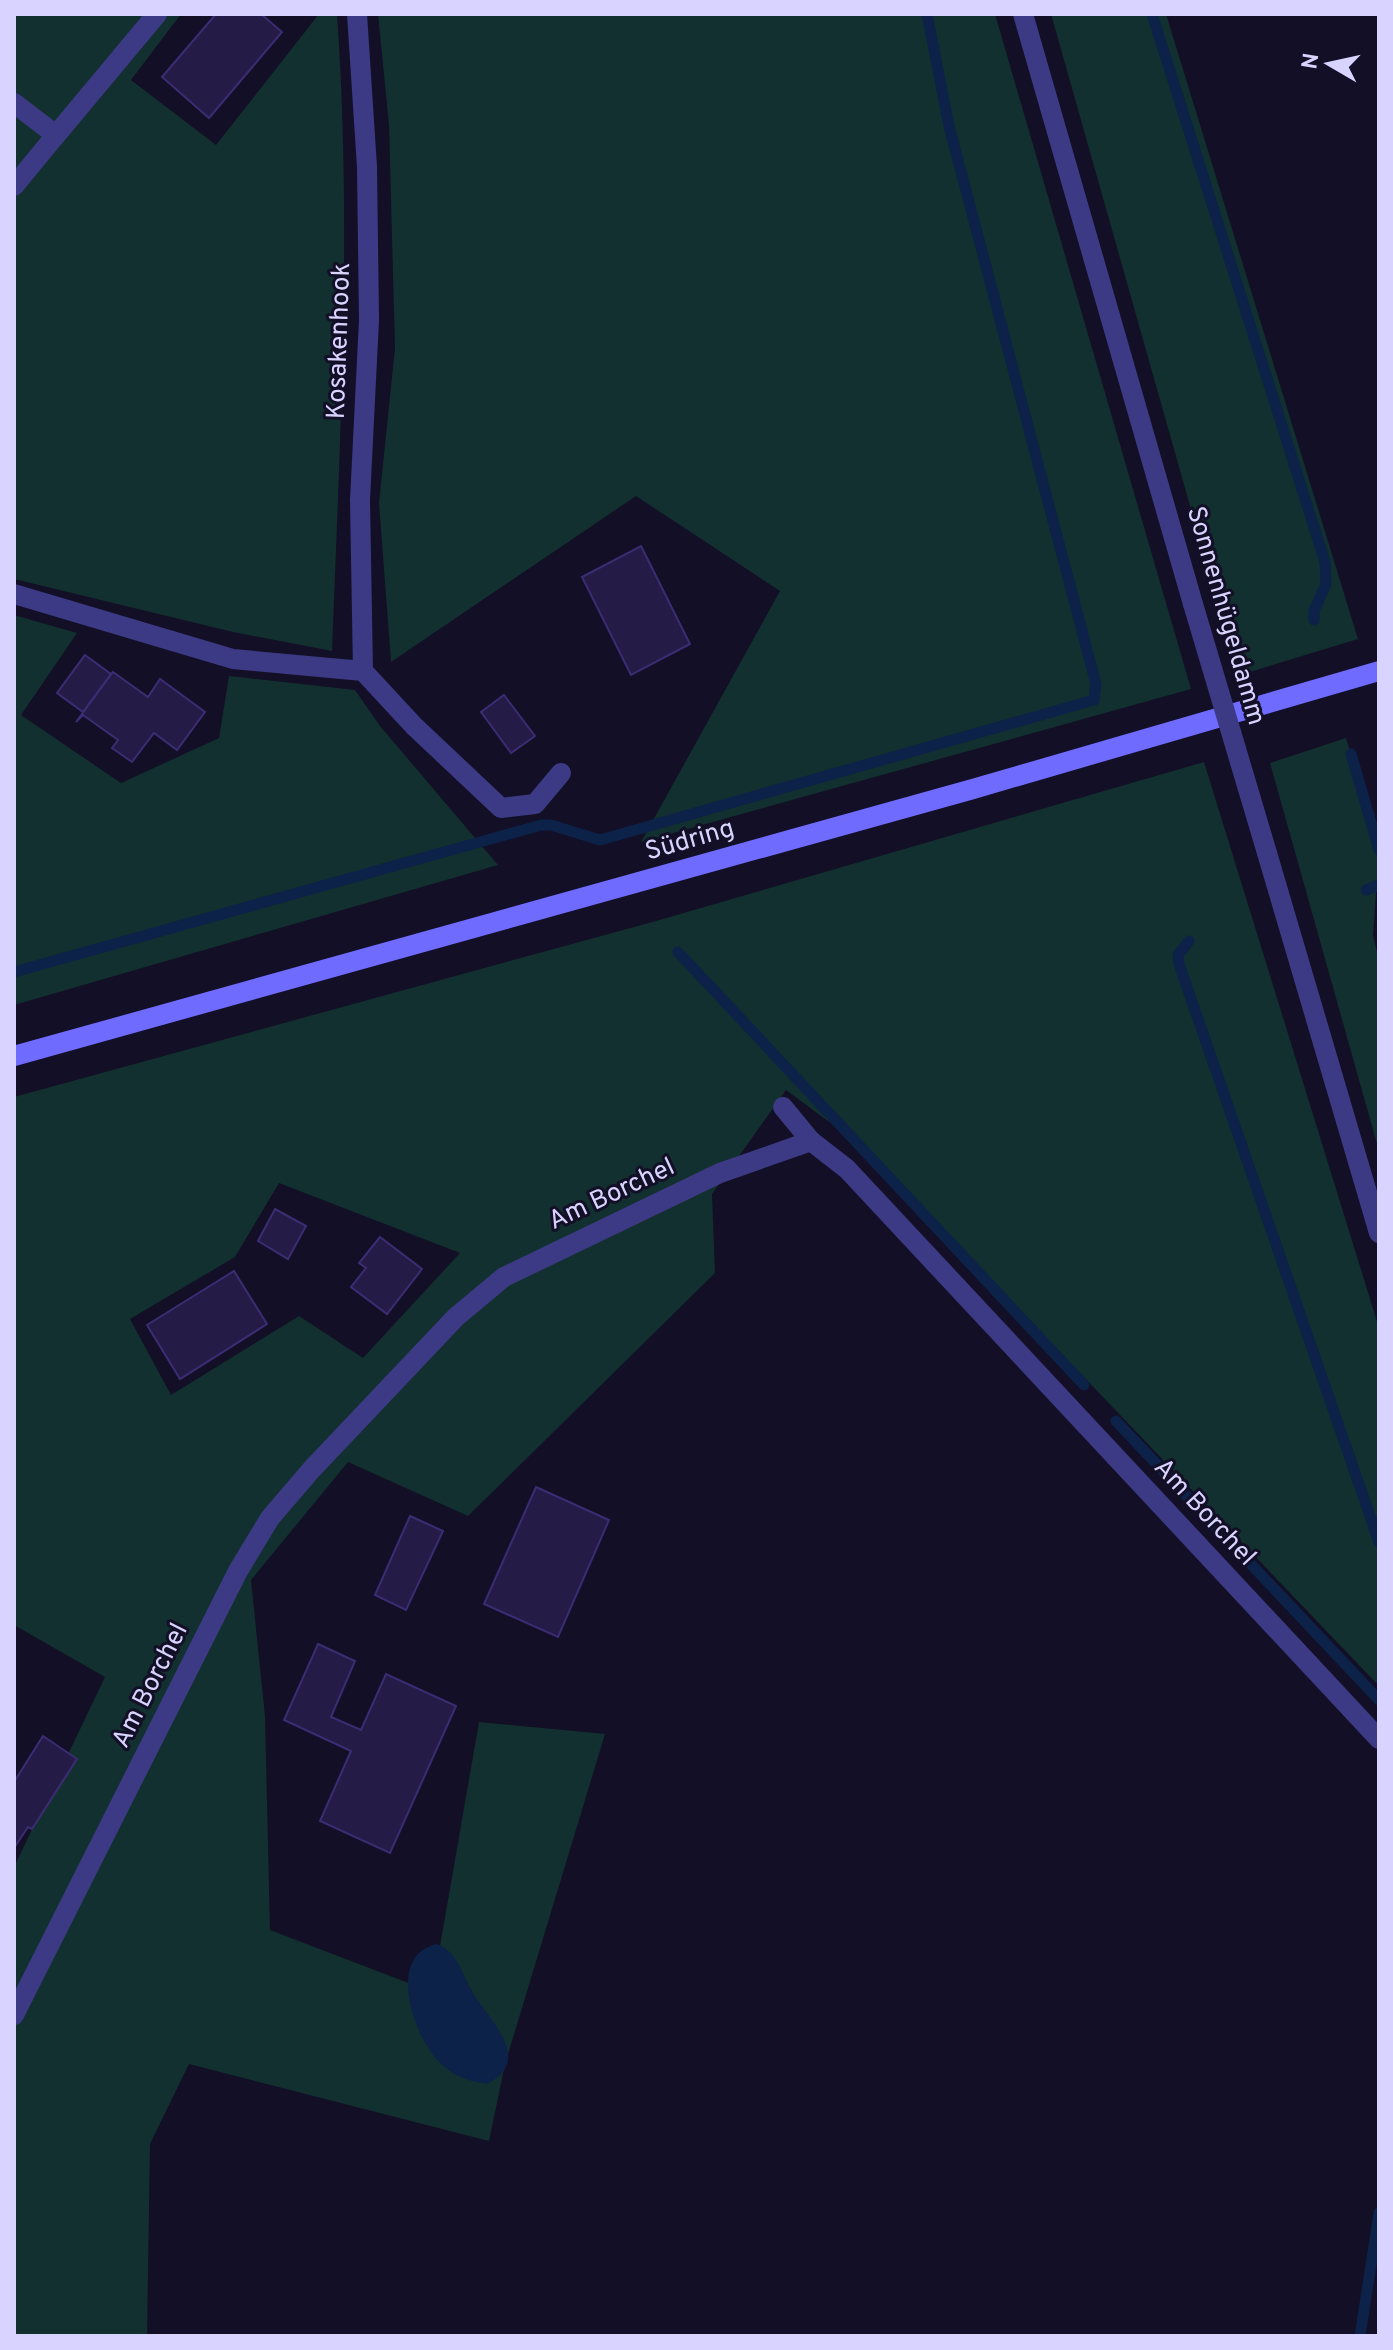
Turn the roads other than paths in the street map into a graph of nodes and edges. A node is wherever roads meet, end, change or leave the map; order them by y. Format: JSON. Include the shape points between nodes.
{"nodes":[{"id":1,"x":157,"y":14,"type":"edge"},
{"id":2,"x":357,"y":14,"type":"edge"},
{"id":3,"x":1023,"y":14,"type":"edge"},
{"id":4,"x":14,"y":103,"type":"edge"},
{"id":5,"x":56,"y":135,"type":"junction"},
{"id":6,"x":14,"y":186,"type":"edge"},
{"id":7,"x":14,"y":594,"type":"edge"},
{"id":8,"x":363,"y":671,"type":"junction"},
{"id":9,"x":1379,"y":671,"type":"edge"},
{"id":10,"x":561,"y":773,"type":"dead end"},
{"id":11,"x":14,"y":1056,"type":"edge"},
{"id":12,"x":783,"y":1107,"type":"dead end"},
{"id":13,"x":811,"y":1141,"type":"junction"},
{"id":14,"x":1379,"y":1233,"type":"edge"},
{"id":15,"x":1379,"y":1739,"type":"edge"},
{"id":16,"x":14,"y":2015,"type":"edge"}],
"edges":[{"from":1,"to":5,"type":"street"},
{"from":2,"to":8,"type":"street","name":"Kosakenhook","via":[[369,320],[360,500]]},
{"from":3,"to":14,"type":"street","name":"Sonnenhügeldamm","bridge":true},
{"from":4,"to":5,"type":"street"},
{"from":5,"to":6,"type":"street"},
{"from":7,"to":8,"type":"street","via":[[233,659]]},
{"from":8,"to":10,"type":"street","via":[[501,808],[535,804]]},
{"from":9,"to":11,"type":"main road","name":"Südring"},
{"from":12,"to":13,"type":"street"},
{"from":13,"to":15,"type":"street","name":"Am Borchel","via":[[847,1169]]},
{"from":13,"to":16,"type":"street","name":"Am Borchel","via":[[720,1173],[504,1277],[456,1317],[312,1469],[270,1518],[238,1571]]}]}
